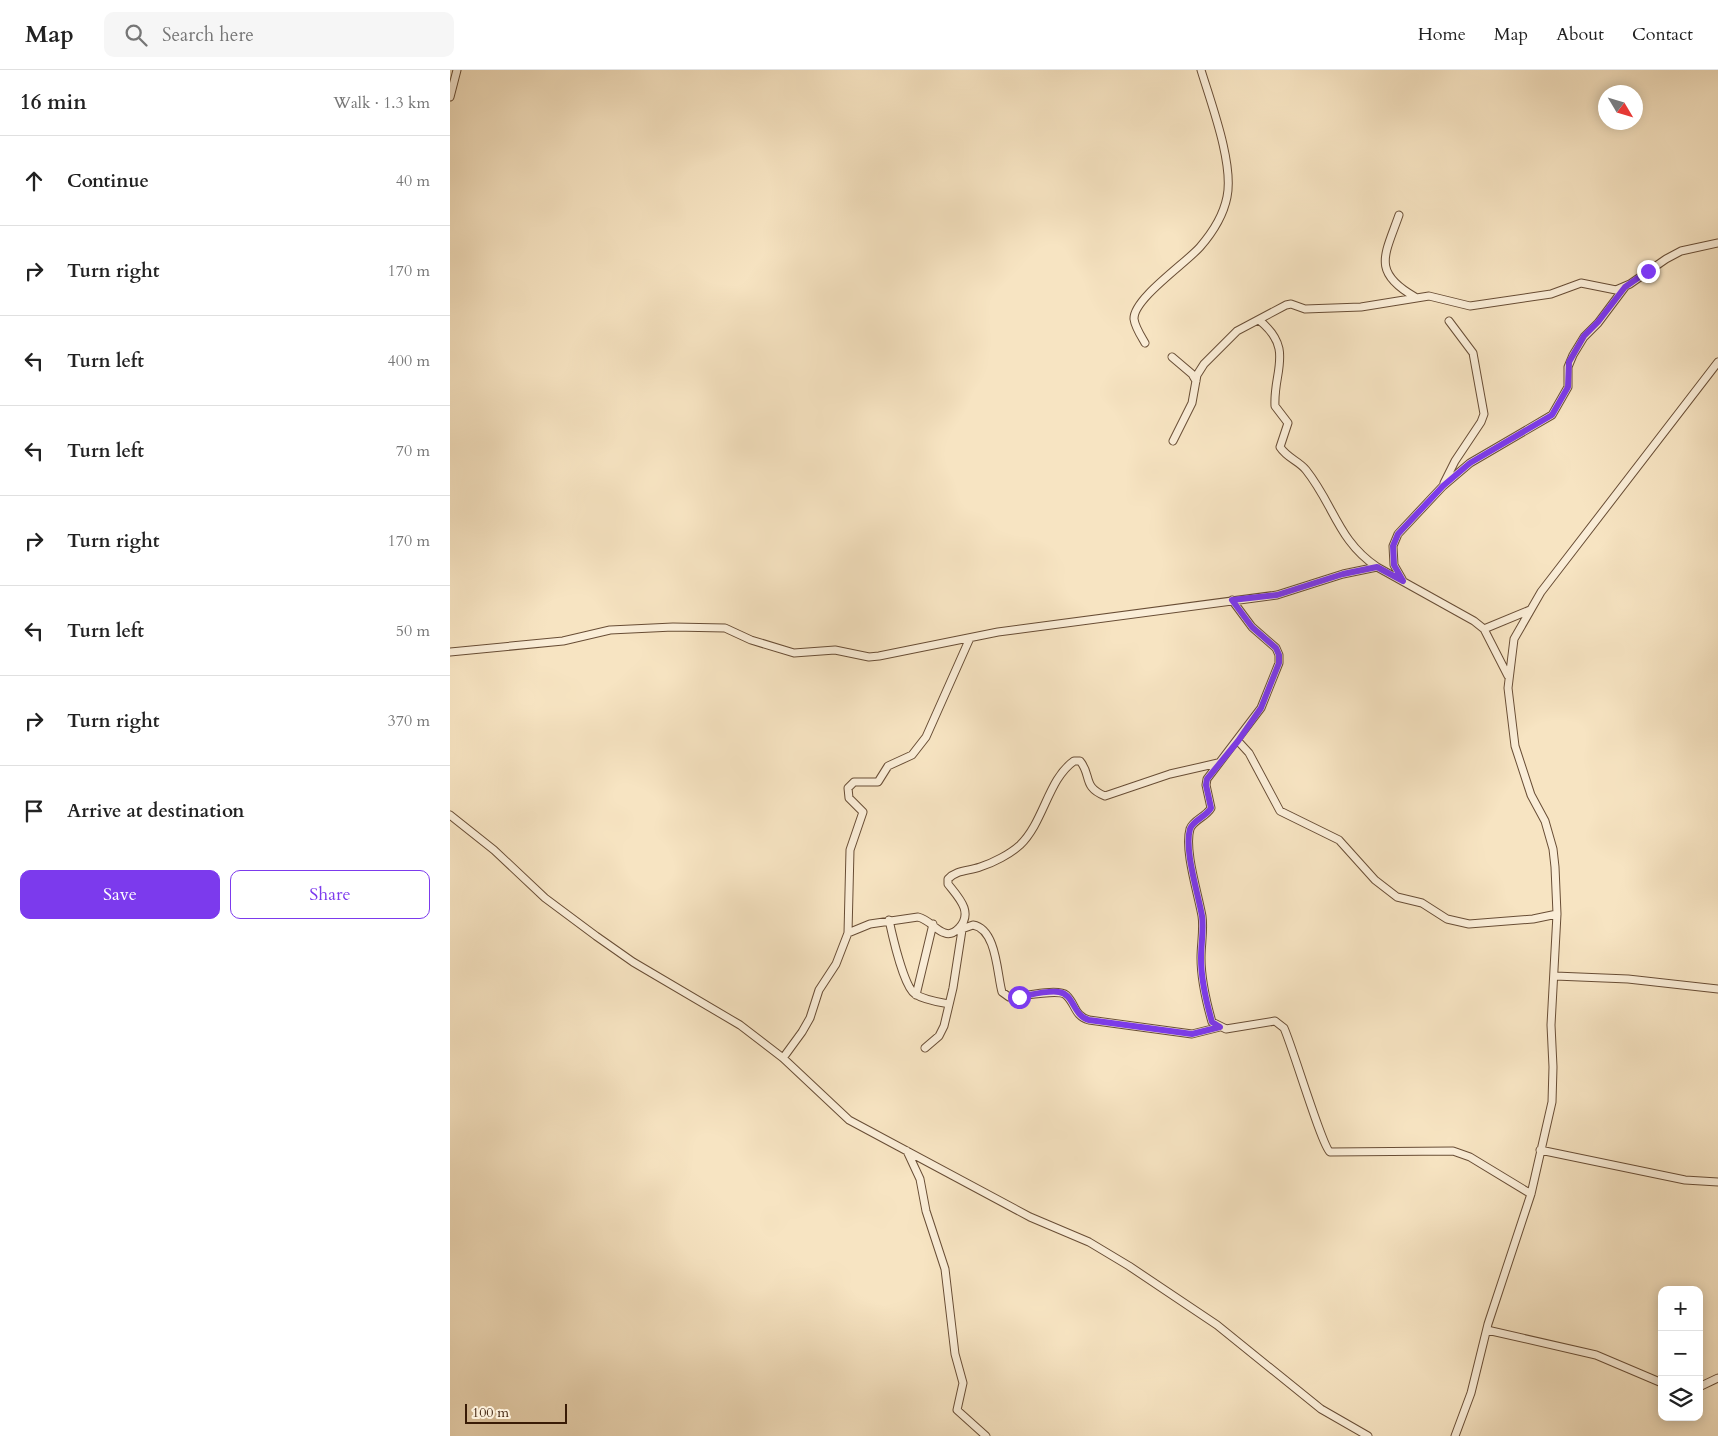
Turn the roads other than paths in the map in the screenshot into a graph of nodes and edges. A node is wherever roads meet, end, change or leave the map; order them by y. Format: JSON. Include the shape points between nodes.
{"nodes":[{"id":1,"x":457,"y":70,"type":"edge"},
{"id":2,"x":1201,"y":70,"type":"edge"},
{"id":3,"x":450,"y":97,"type":"edge"},
{"id":4,"x":1399,"y":216,"type":"dead end"},
{"id":5,"x":1718,"y":243,"type":"edge"},
{"id":6,"x":1625,"y":287,"type":"junction"},
{"id":7,"x":1415,"y":298,"type":"junction"},
{"id":8,"x":1259,"y":320,"type":"junction"},
{"id":9,"x":1449,"y":321,"type":"dead end"},
{"id":10,"x":1145,"y":343,"type":"dead end"},
{"id":11,"x":1172,"y":357,"type":"dead end"},
{"id":12,"x":1718,"y":362,"type":"edge"},
{"id":13,"x":1196,"y":382,"type":"junction"},
{"id":14,"x":1173,"y":441,"type":"dead end"},
{"id":15,"x":1443,"y":486,"type":"junction"},
{"id":16,"x":1377,"y":567,"type":"junction"},
{"id":17,"x":1403,"y":581,"type":"junction"},
{"id":18,"x":1232,"y":600,"type":"junction"},
{"id":19,"x":1530,"y":610,"type":"junction"},
{"id":20,"x":1484,"y":630,"type":"junction"},
{"id":21,"x":970,"y":638,"type":"junction"},
{"id":22,"x":450,"y":652,"type":"edge"},
{"id":23,"x":1508,"y":676,"type":"junction"},
{"id":24,"x":1238,"y":741,"type":"junction"},
{"id":25,"x":1218,"y":763,"type":"junction"},
{"id":26,"x":450,"y":816,"type":"edge"},
{"id":27,"x":1557,"y":914,"type":"junction"},
{"id":28,"x":889,"y":920,"type":"junction"},
{"id":29,"x":933,"y":924,"type":"junction"},
{"id":30,"x":959,"y":931,"type":"junction"},
{"id":31,"x":848,"y":933,"type":"junction"},
{"id":32,"x":1554,"y":976,"type":"junction"},
{"id":33,"x":1718,"y":989,"type":"edge"},
{"id":34,"x":916,"y":995,"type":"junction"},
{"id":35,"x":949,"y":1004,"type":"junction"},
{"id":36,"x":1220,"y":1027,"type":"junction"},
{"id":37,"x":925,"y":1048,"type":"dead end"},
{"id":38,"x":782,"y":1058,"type":"junction"},
{"id":39,"x":1540,"y":1150,"type":"junction"},
{"id":40,"x":907,"y":1151,"type":"junction"},
{"id":41,"x":1718,"y":1182,"type":"edge"},
{"id":42,"x":1531,"y":1194,"type":"junction"},
{"id":43,"x":1486,"y":1330,"type":"junction"},
{"id":44,"x":1718,"y":1378,"type":"edge"},
{"id":45,"x":1658,"y":1381,"type":"edge"},
{"id":46,"x":1703,"y":1385,"type":"edge"},
{"id":47,"x":986,"y":1436,"type":"edge"},
{"id":48,"x":1368,"y":1436,"type":"edge"},
{"id":49,"x":1455,"y":1436,"type":"edge"}],
"edges":[{"from":1,"to":3,"type":"street"},
{"from":2,"to":10,"type":"street","via":[[1222,144],[1228,195],[1217,225],[1199,248],[1152,290],[1136,310],[1134,321]]},
{"from":4,"to":7,"type":"street","via":[[1384,268],[1394,284]]},
{"from":5,"to":6,"type":"street","via":[[1681,251]]},
{"from":6,"to":7,"type":"street","via":[[1611,290],[1581,283],[1551,294],[1470,306],[1434,297]]},
{"from":6,"to":15,"type":"street","via":[[1573,354],[1568,367],[1568,387],[1552,415],[1470,463]]},
{"from":7,"to":8,"type":"street","via":[[1347,308],[1305,309],[1290,304]]},
{"from":8,"to":13,"type":"street","via":[[1237,331],[1204,364]]},
{"from":8,"to":16,"type":"street","via":[[1270,330],[1280,355],[1275,406],[1288,423],[1280,447],[1306,470],[1351,546]]},
{"from":9,"to":15,"type":"street","via":[[1473,353],[1484,414],[1454,461]]},
{"from":11,"to":13,"type":"street","via":[[1192,374]]},
{"from":12,"to":19,"type":"street"},
{"from":13,"to":14,"type":"street","via":[[1192,403]]},
{"from":15,"to":17,"type":"street","via":[[1394,540],[1394,565]]},
{"from":16,"to":17,"type":"street"},
{"from":16,"to":18,"type":"street","via":[[1277,595]]},
{"from":17,"to":20,"type":"street","via":[[1474,621]]},
{"from":18,"to":21,"type":"street","via":[[1034,626]]},
{"from":18,"to":24,"type":"street","via":[[1279,655],[1279,663],[1261,708]]},
{"from":19,"to":20,"type":"street"},
{"from":19,"to":23,"type":"street","via":[[1514,639]]},
{"from":20,"to":23,"type":"street"},
{"from":21,"to":22,"type":"street","via":[[869,657],[835,650],[799,654],[786,652],[725,628],[660,627],[610,630],[563,641]]},
{"from":21,"to":31,"type":"street","via":[[918,750],[888,766],[878,782],[854,782],[848,788],[849,798],[863,812],[850,850]]},
{"from":23,"to":27,"type":"street","via":[[1515,746],[1553,849]]},
{"from":24,"to":25,"type":"street"},
{"from":24,"to":27,"type":"street","via":[[1249,753],[1280,811],[1339,840],[1375,880],[1397,897],[1422,903],[1447,919],[1470,924]]},
{"from":25,"to":30,"type":"street","via":[[1170,774],[1105,796],[1094,790],[1086,779],[1082,764],[1074,760],[1037,823],[1019,846],[991,863],[956,873],[948,879],[948,884],[965,908],[965,920]]},
{"from":25,"to":36,"type":"street","via":[[1209,774],[1206,785],[1211,808],[1191,827],[1190,837],[1191,868],[1202,917],[1201,960],[1206,998],[1212,1022]]},
{"from":26,"to":38,"type":"street","via":[[494,850],[545,898],[596,936],[633,962],[740,1024]]},
{"from":27,"to":32,"type":"street"},
{"from":28,"to":29,"type":"street","via":[[918,917]]},
{"from":28,"to":31,"type":"street"},
{"from":28,"to":34,"type":"street","via":[[896,950]]},
{"from":29,"to":30,"type":"street","via":[[946,934]]},
{"from":29,"to":34,"type":"street"},
{"from":30,"to":35,"type":"street"},
{"from":30,"to":36,"type":"street","via":[[975,925],[984,931],[998,963],[1000,986],[1006,996],[1059,992],[1066,995],[1077,1014],[1084,1019],[1152,1030],[1199,1034]]},
{"from":31,"to":38,"type":"street","via":[[836,964],[819,990],[810,1018]]},
{"from":32,"to":33,"type":"street","via":[[1628,979]]},
{"from":32,"to":39,"type":"street","via":[[1552,1102]]},
{"from":34,"to":35,"type":"street"},
{"from":35,"to":37,"type":"street","via":[[941,1034]]},
{"from":36,"to":42,"type":"street","via":[[1226,1029],[1267,1020],[1275,1021],[1284,1028],[1310,1098],[1322,1142],[1330,1152],[1453,1151],[1470,1157]]},
{"from":38,"to":40,"type":"street","via":[[849,1120]]},
{"from":39,"to":41,"type":"street","via":[[1685,1180]]},
{"from":39,"to":42,"type":"street"},
{"from":40,"to":47,"type":"street","via":[[920,1179],[926,1211],[945,1269],[955,1354],[963,1383],[957,1410]]},
{"from":40,"to":48,"type":"street","via":[[1044,1224],[1089,1242],[1129,1266],[1217,1325],[1321,1409]]},
{"from":42,"to":43,"type":"street"},
{"from":43,"to":45,"type":"street","via":[[1596,1355]]},
{"from":43,"to":49,"type":"street","via":[[1471,1393]]},
{"from":44,"to":46,"type":"street"}]}
